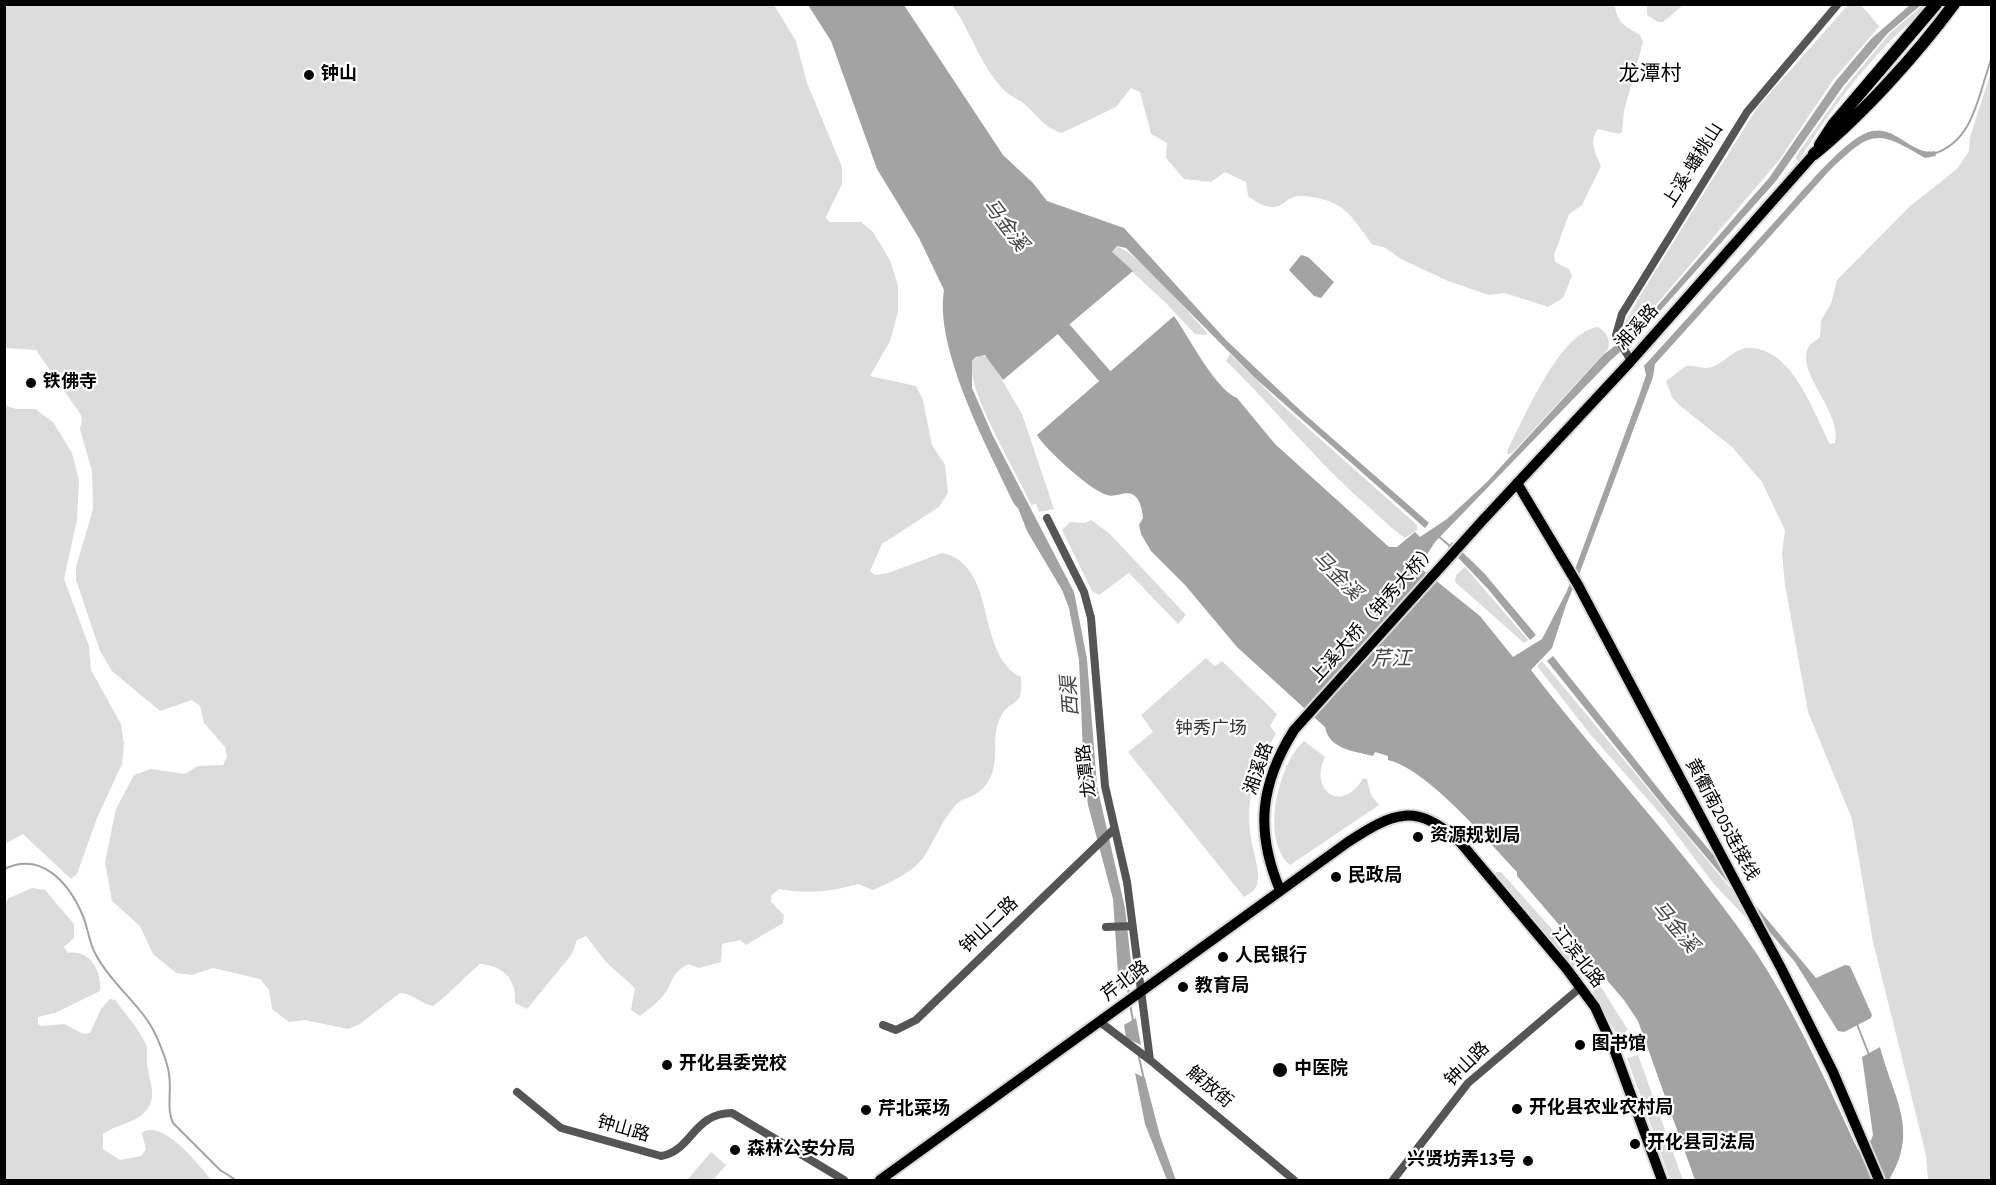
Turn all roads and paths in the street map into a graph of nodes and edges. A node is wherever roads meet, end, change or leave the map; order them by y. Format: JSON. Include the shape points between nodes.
{"nodes":[{"id":1,"x":1838,"y":4,"type":"edge"},
{"id":2,"x":1936,"y":4,"type":"edge"},
{"id":3,"x":1954,"y":4,"type":"edge"},
{"id":4,"x":1959,"y":4,"type":"edge"},
{"id":5,"x":1934,"y":32,"type":"junction"},
{"id":6,"x":1814,"y":154,"type":"junction"},
{"id":7,"x":1631,"y":361,"type":"junction"},
{"id":8,"x":1517,"y":483,"type":"junction"},
{"id":9,"x":1047,"y":518,"type":"dead end"},
{"id":10,"x":1482,"y":520,"type":"joint"},
{"id":11,"x":1294,"y":730,"type":"joint"},
{"id":12,"x":1396,"y":815,"type":"joint"},
{"id":13,"x":1113,"y":830,"type":"junction"},
{"id":14,"x":1280,"y":890,"type":"junction"},
{"id":15,"x":1132,"y":926,"type":"junction"},
{"id":16,"x":1106,"y":927,"type":"dead end"},
{"id":17,"x":1581,"y":987,"type":"junction"},
{"id":18,"x":1143,"y":990,"type":"junction"},
{"id":19,"x":1100,"y":1022,"type":"junction"},
{"id":20,"x":883,"y":1025,"type":"dead end"},
{"id":21,"x":1150,"y":1060,"type":"junction"},
{"id":22,"x":517,"y":1092,"type":"dead end"},
{"id":23,"x":844,"y":1180,"type":"edge"},
{"id":24,"x":880,"y":1180,"type":"edge"},
{"id":25,"x":1294,"y":1180,"type":"edge"},
{"id":26,"x":1393,"y":1180,"type":"edge"},
{"id":27,"x":1662,"y":1180,"type":"edge"},
{"id":28,"x":1879,"y":1180,"type":"edge"}],
"edges":[{"from":1,"to":7,"type":"street","name":"上溪-蟠桃山","via":[[1747,112],[1622,314],[1616,335]]},
{"from":2,"to":6,"type":"highway","via":[[1833,125]]},
{"from":3,"to":5,"type":"highway"},
{"from":4,"to":5,"type":"highway"},
{"from":5,"to":6,"type":"highway","via":[[1842,132]]},
{"from":6,"to":7,"type":"main road","name":"湘溪路"},
{"from":7,"to":8,"type":"main road","name":"湘溪路"},
{"from":8,"to":10,"type":"main road","name":"湘溪路"},
{"from":8,"to":28,"type":"main road","name":"黄衢南205连接线","via":[[1578,585],[1833,1072]]},
{"from":9,"to":13,"type":"street","name":"龙潭路","via":[[1084,592],[1091,618],[1104,786]]},
{"from":10,"to":11,"type":"main road","name":"上溪大桥（钟秀大桥）"},
{"from":11,"to":14,"type":"main road","name":"湘溪路","via":[[1275,767],[1264,815],[1268,854]]},
{"from":12,"to":14,"type":"main road","name":"芹北路","via":[[1362,833]]},
{"from":12,"to":17,"type":"main road","name":"江滨北路","via":[[1425,818],[1460,842]]},
{"from":13,"to":15,"type":"street","name":"龙潭路","via":[[1127,882]]},
{"from":13,"to":20,"type":"street","name":"钟山二路","via":[[916,1020],[896,1030]]},
{"from":14,"to":18,"type":"main road","name":"芹北路"},
{"from":15,"to":16,"type":"street"},
{"from":15,"to":18,"type":"street","name":"龙潭路"},
{"from":17,"to":26,"type":"street","name":"钟山路","via":[[1468,1083]]},
{"from":17,"to":27,"type":"main road","name":"江滨北路","via":[[1605,1027]]},
{"from":18,"to":19,"type":"main road","name":"芹北路"},
{"from":18,"to":21,"type":"street","name":"龙潭路"},
{"from":19,"to":21,"type":"street","name":"解放街"},
{"from":19,"to":24,"type":"main road","name":"芹北路"},
{"from":21,"to":25,"type":"street","name":"解放街"},
{"from":22,"to":23,"type":"street","name":"钟山路","via":[[561,1128],[661,1156],[679,1147],[702,1121],[718,1113],[732,1113]]}]}
